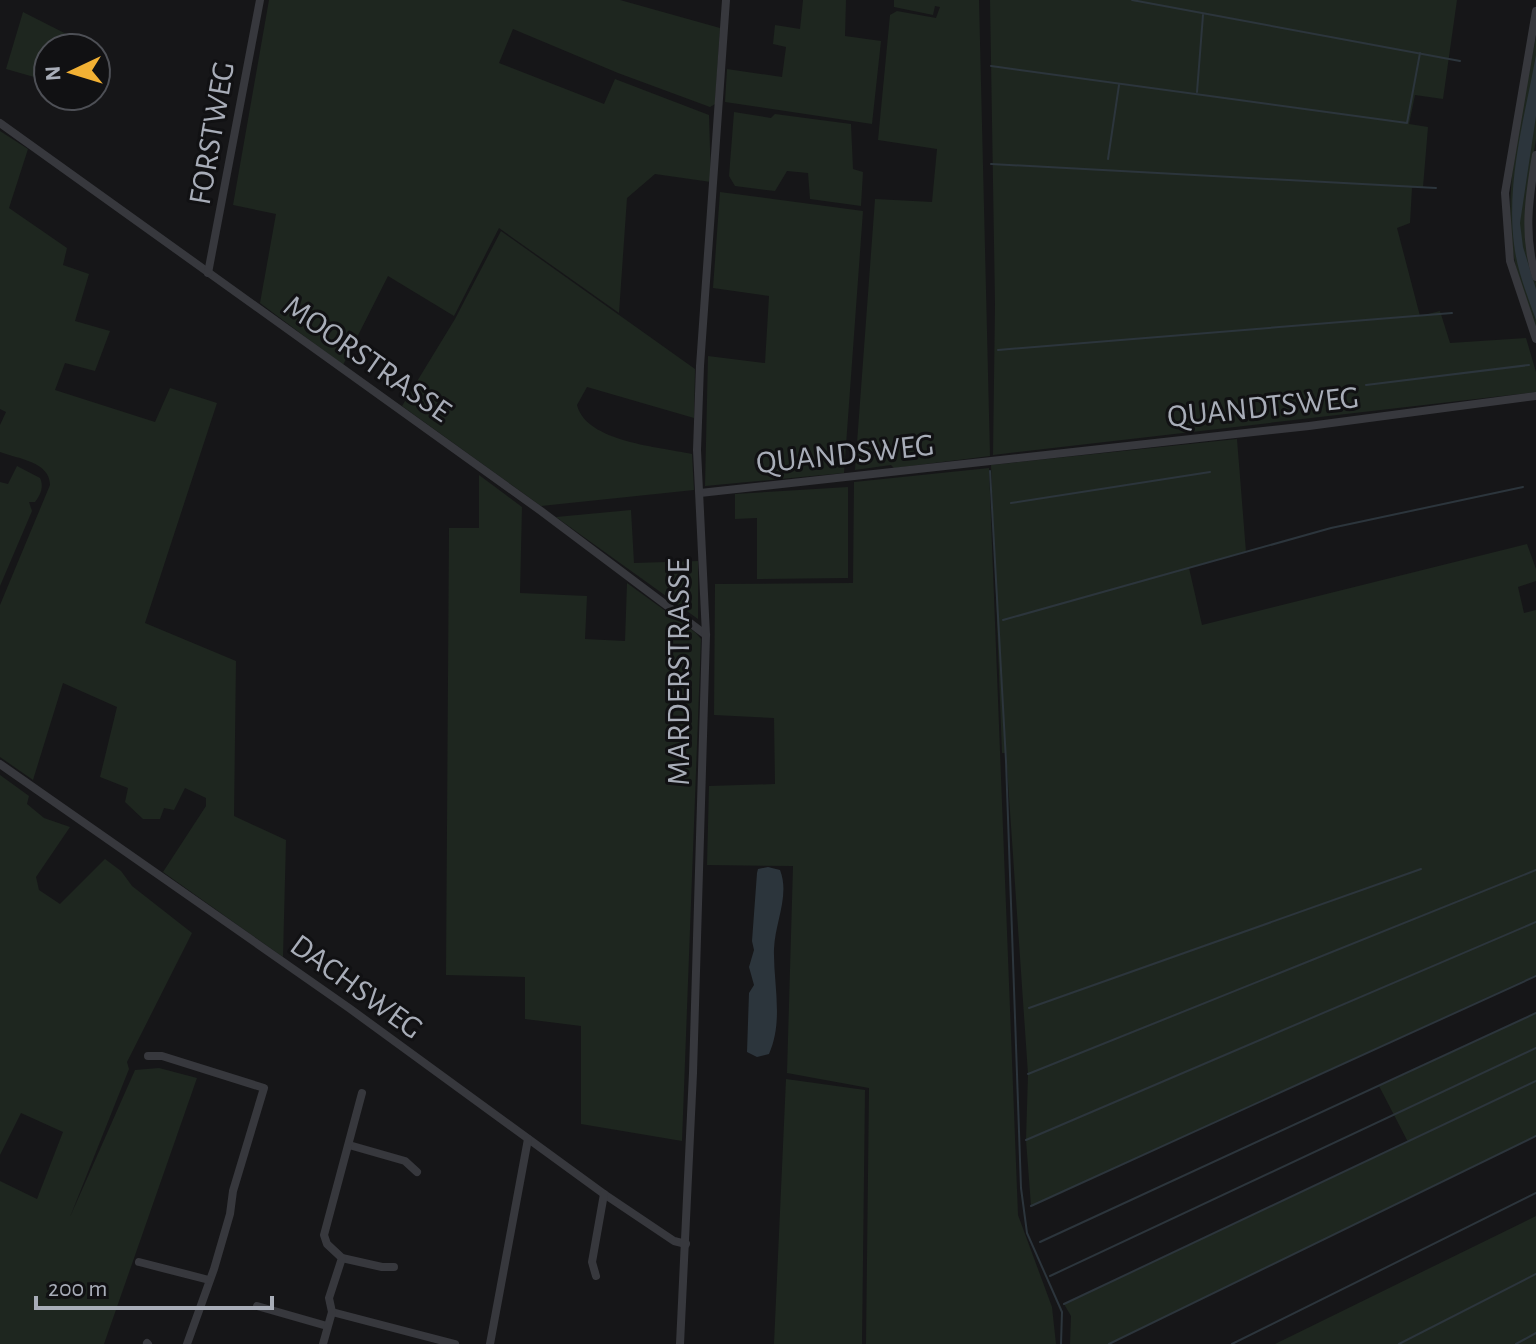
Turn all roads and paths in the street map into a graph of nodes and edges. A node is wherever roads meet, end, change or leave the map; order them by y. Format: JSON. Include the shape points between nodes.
{"nodes":[{"id":1,"x":260,"y":0,"type":"edge"},
{"id":2,"x":726,"y":0,"type":"edge"},
{"id":3,"x":1536,"y":11,"type":"edge"},
{"id":4,"x":0,"y":123,"type":"edge"},
{"id":5,"x":1536,"y":155,"type":"edge"},
{"id":6,"x":208,"y":273,"type":"junction"},
{"id":7,"x":1536,"y":277,"type":"edge"},
{"id":8,"x":1536,"y":339,"type":"edge"},
{"id":9,"x":1536,"y":396,"type":"edge"},
{"id":10,"x":994,"y":460,"type":"joint"},
{"id":11,"x":700,"y":493,"type":"junction"},
{"id":12,"x":706,"y":635,"type":"junction"},
{"id":13,"x":0,"y":764,"type":"edge"},
{"id":14,"x":148,"y":1056,"type":"dead end"},
{"id":15,"x":362,"y":1093,"type":"dead end"},
{"id":16,"x":528,"y":1139,"type":"junction"},
{"id":17,"x":349,"y":1145,"type":"junction"},
{"id":18,"x":417,"y":1172,"type":"dead end"},
{"id":19,"x":604,"y":1194,"type":"junction"},
{"id":20,"x":686,"y":1244,"type":"junction"},
{"id":21,"x":342,"y":1258,"type":"junction"},
{"id":22,"x":139,"y":1262,"type":"dead end"},
{"id":23,"x":394,"y":1267,"type":"dead end"},
{"id":24,"x":596,"y":1276,"type":"dead end"},
{"id":25,"x":209,"y":1280,"type":"junction"},
{"id":26,"x":257,"y":1306,"type":"dead end"},
{"id":27,"x":332,"y":1312,"type":"junction"},
{"id":28,"x":327,"y":1326,"type":"junction"},
{"id":29,"x":187,"y":1344,"type":"edge"},
{"id":30,"x":323,"y":1344,"type":"edge"},
{"id":31,"x":455,"y":1344,"type":"edge"},
{"id":32,"x":490,"y":1344,"type":"edge"},
{"id":33,"x":680,"y":1344,"type":"edge"}],
"edges":[{"from":1,"to":6,"type":"street","name":"FORSTWEG"},
{"from":2,"to":11,"type":"street","name":"MARDERSTRASSE","via":[[700,366]]},
{"from":3,"to":8,"type":"street","via":[[1505,193],[1510,261]]},
{"from":4,"to":6,"type":"street","name":"MOORSTRASSE"},
{"from":5,"to":7,"type":"street","via":[[1527,212]]},
{"from":6,"to":12,"type":"street","name":"MOORSTRASSE"},
{"from":9,"to":10,"type":"street","name":"QUANDTSWEG"},
{"from":10,"to":11,"type":"street","name":"QUANDSWEG"},
{"from":11,"to":12,"type":"street","name":"MARDERSTRASSE"},
{"from":12,"to":20,"type":"street","name":"MARDERSTRASSE"},
{"from":13,"to":16,"type":"street","name":"DACHSWEG"},
{"from":14,"to":25,"type":"street","via":[[264,1088]]},
{"from":15,"to":17,"type":"street"},
{"from":16,"to":19,"type":"street","name":"DACHSWEG"},
{"from":16,"to":32,"type":"street"},
{"from":17,"to":18,"type":"street","via":[[405,1161]]},
{"from":17,"to":21,"type":"street","via":[[324,1235]]},
{"from":19,"to":20,"type":"street","name":"DACHSWEG"},
{"from":19,"to":24,"type":"street","via":[[592,1262]]},
{"from":20,"to":33,"type":"street","name":"MARDERSTRASSE"},
{"from":21,"to":23,"type":"street"},
{"from":21,"to":27,"type":"street","via":[[329,1298]]},
{"from":22,"to":25,"type":"street"},
{"from":25,"to":29,"type":"street"},
{"from":26,"to":28,"type":"street"},
{"from":27,"to":28,"type":"street"},
{"from":27,"to":31,"type":"street"},
{"from":28,"to":30,"type":"street"}]}
